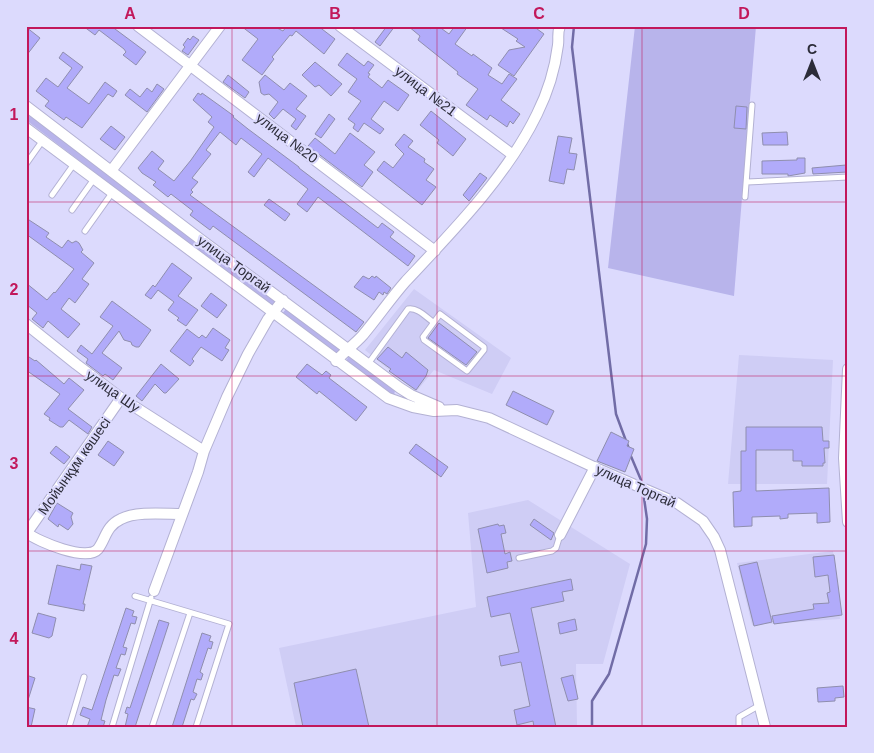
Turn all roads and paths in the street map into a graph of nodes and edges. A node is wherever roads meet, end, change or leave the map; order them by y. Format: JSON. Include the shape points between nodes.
{"nodes":[{"id":1,"x":138,"y":26,"type":"edge"},
{"id":2,"x":220,"y":26,"type":"edge"},
{"id":3,"x":340,"y":26,"type":"edge"},
{"id":4,"x":556,"y":29,"type":"edge"},
{"id":5,"x":191,"y":65,"type":"junction"},
{"id":6,"x":752,"y":105,"type":"dead end"},
{"id":7,"x":26,"y":106,"type":"edge"},
{"id":8,"x":28,"y":132,"type":"edge"},
{"id":9,"x":43,"y":140,"type":"junction"},
{"id":10,"x":513,"y":155,"type":"junction"},
{"id":11,"x":26,"y":164,"type":"edge"},
{"id":12,"x":74,"y":164,"type":"junction"},
{"id":13,"x":111,"y":171,"type":"junction"},
{"id":14,"x":848,"y":177,"type":"edge"},
{"id":15,"x":94,"y":179,"type":"junction"},
{"id":16,"x":747,"y":182,"type":"junction"},
{"id":17,"x":112,"y":193,"type":"junction"},
{"id":18,"x":52,"y":195,"type":"dead end"},
{"id":19,"x":745,"y":196,"type":"dead end"},
{"id":20,"x":72,"y":210,"type":"dead end"},
{"id":21,"x":85,"y":231,"type":"dead end"},
{"id":22,"x":435,"y":251,"type":"junction"},
{"id":23,"x":283,"y":300,"type":"junction"},
{"id":24,"x":273,"y":314,"type":"junction"},
{"id":25,"x":433,"y":322,"type":"junction"},
{"id":26,"x":28,"y":329,"type":"edge"},
{"id":27,"x":347,"y":348,"type":"junction"},
{"id":28,"x":336,"y":360,"type":"junction"},
{"id":29,"x":368,"y":364,"type":"junction"},
{"id":30,"x":848,"y":369,"type":"edge"},
{"id":31,"x":121,"y":398,"type":"junction"},
{"id":32,"x":450,"y":410,"type":"junction"},
{"id":33,"x":204,"y":451,"type":"junction"},
{"id":34,"x":595,"y":467,"type":"junction"},
{"id":35,"x":182,"y":514,"type":"junction"},
{"id":36,"x":848,"y":522,"type":"edge"},
{"id":37,"x":27,"y":534,"type":"edge"},
{"id":38,"x":560,"y":535,"type":"joint"},
{"id":39,"x":519,"y":558,"type":"dead end"},
{"id":40,"x":135,"y":596,"type":"dead end"},
{"id":41,"x":152,"y":596,"type":"junction"},
{"id":42,"x":190,"y":613,"type":"junction"},
{"id":43,"x":84,"y":677,"type":"dead end"},
{"id":44,"x":760,"y":705,"type":"junction"},
{"id":45,"x":69,"y":727,"type":"edge"},
{"id":46,"x":112,"y":727,"type":"edge"},
{"id":47,"x":152,"y":727,"type":"edge"},
{"id":48,"x":196,"y":727,"type":"edge"},
{"id":49,"x":739,"y":727,"type":"edge"},
{"id":50,"x":765,"y":727,"type":"edge"}],
"edges":[{"from":1,"to":5,"type":"street","name":"улица №20"},
{"from":2,"to":5,"type":"street"},
{"from":3,"to":10,"type":"street","name":"улица №21"},
{"from":4,"to":10,"type":"street","via":[[559,42],[550,85],[537,115]]},
{"from":5,"to":13,"type":"street"},
{"from":5,"to":22,"type":"street","name":"улица №20"},
{"from":6,"to":16,"type":"lane"},
{"from":7,"to":13,"type":"street","name":"улица Торгай"},
{"from":8,"to":9,"type":"street","name":"улица Торгай"},
{"from":9,"to":11,"type":"lane"},
{"from":9,"to":12,"type":"street","name":"улица Торгай"},
{"from":10,"to":22,"type":"street"},
{"from":12,"to":15,"type":"street","name":"улица Торгай"},
{"from":12,"to":18,"type":"lane"},
{"from":13,"to":23,"type":"street","name":"улица Торгай"},
{"from":14,"to":16,"type":"lane"},
{"from":15,"to":17,"type":"street","name":"улица Торгай"},
{"from":15,"to":20,"type":"lane"},
{"from":16,"to":19,"type":"lane"},
{"from":17,"to":21,"type":"lane"},
{"from":17,"to":24,"type":"street","name":"улица Торгай"},
{"from":22,"to":27,"type":"street","via":[[393,295],[363,335]]},
{"from":23,"to":24,"type":"street"},
{"from":23,"to":27,"type":"street","name":"улица Торгай"},
{"from":24,"to":28,"type":"street","name":"улица Торгай"},
{"from":24,"to":33,"type":"street","via":[[226,397]]},
{"from":25,"to":25,"type":"lane","via":[[440,314],[482,344],[484,350],[469,370],[424,340]]},
{"from":25,"to":29,"type":"lane","via":[[413,308],[408,309]]},
{"from":26,"to":31,"type":"street","name":"улица Шу"},
{"from":27,"to":28,"type":"street"},
{"from":27,"to":29,"type":"street","name":"улица Торгай"},
{"from":28,"to":32,"type":"street","name":"улица Торгай","via":[[397,403],[426,410]]},
{"from":29,"to":32,"type":"street","name":"улица Торгай","via":[[411,395]]},
{"from":30,"to":36,"type":"street","via":[[844,458]]},
{"from":31,"to":33,"type":"street","name":"улица Шу"},
{"from":31,"to":37,"type":"street","name":"Мойынқұм көшесі"},
{"from":32,"to":34,"type":"street","name":"улица Торгай","via":[[489,418]]},
{"from":33,"to":35,"type":"street"},
{"from":34,"to":38,"type":"street"},
{"from":34,"to":44,"type":"street","name":"улица Торгай","via":[[677,503],[709,528],[720,550]]},
{"from":35,"to":37,"type":"street","via":[[123,518],[111,526],[93,554],[56,547]]},
{"from":35,"to":41,"type":"street"},
{"from":38,"to":39,"type":"lane","via":[[552,551]]},
{"from":40,"to":41,"type":"lane"},
{"from":41,"to":42,"type":"lane"},
{"from":41,"to":46,"type":"lane"},
{"from":42,"to":47,"type":"lane"},
{"from":42,"to":48,"type":"lane","via":[[229,624]]},
{"from":43,"to":45,"type":"lane"},
{"from":44,"to":49,"type":"lane","via":[[739,717]]},
{"from":44,"to":50,"type":"street","name":"улица Торгай"}]}
